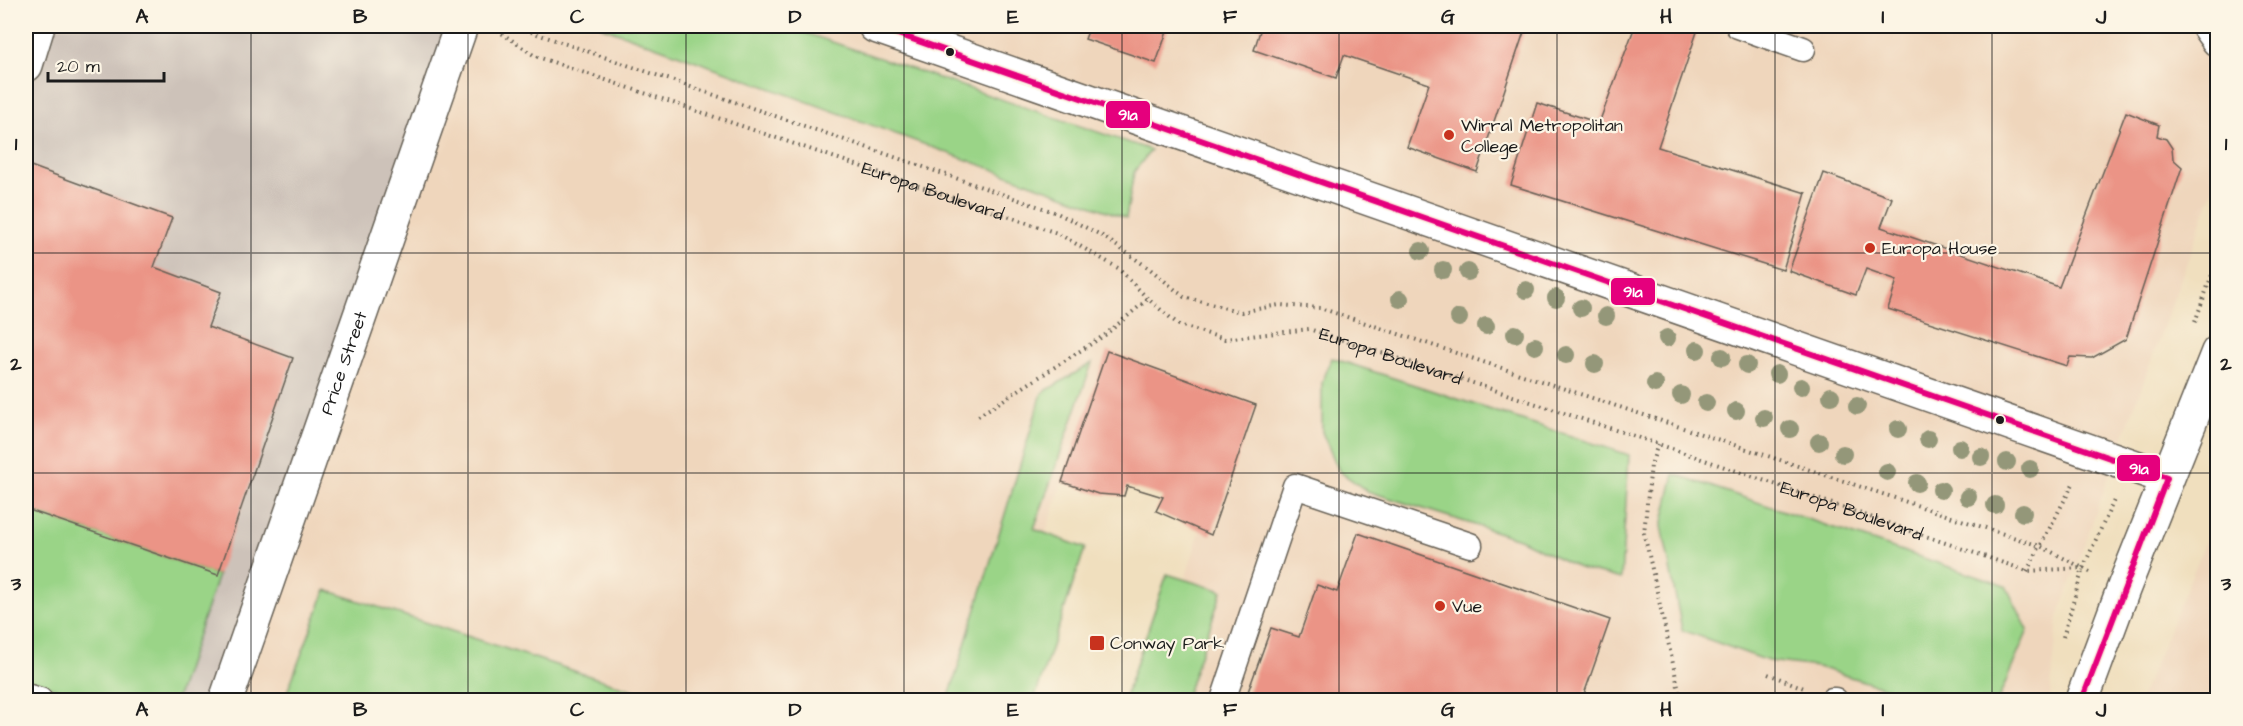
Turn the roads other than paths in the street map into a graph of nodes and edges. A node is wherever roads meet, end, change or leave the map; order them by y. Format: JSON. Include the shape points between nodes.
{"nodes":[{"id":1,"x":38,"y":26,"type":"edge"},
{"id":2,"x":461,"y":26,"type":"edge"},
{"id":3,"x":875,"y":26,"type":"edge"},
{"id":4,"x":1738,"y":26,"type":"edge"},
{"id":5,"x":2208,"y":26,"type":"edge"},
{"id":6,"x":2217,"y":40,"type":"edge"},
{"id":7,"x":1803,"y":49,"type":"dead end"},
{"id":8,"x":26,"y":65,"type":"edge"},
{"id":9,"x":2217,"y":352,"type":"edge"},
{"id":10,"x":2167,"y":478,"type":"junction"},
{"id":11,"x":1470,"y":545,"type":"dead end"},
{"id":12,"x":26,"y":696,"type":"edge"},
{"id":13,"x":40,"y":700,"type":"edge"},
{"id":14,"x":226,"y":700,"type":"edge"},
{"id":15,"x":1223,"y":700,"type":"edge"},
{"id":16,"x":2082,"y":700,"type":"edge"}],
"edges":[{"from":1,"to":8,"type":"street"},
{"from":2,"to":14,"type":"street","name":"Price Street"},
{"from":3,"to":10,"type":"street"},
{"from":4,"to":7,"type":"lane"},
{"from":5,"to":6,"type":"street"},
{"from":9,"to":10,"type":"street"},
{"from":10,"to":16,"type":"street"},
{"from":11,"to":15,"type":"lane","via":[[1295,486]]},
{"from":12,"to":13,"type":"lane"}]}
